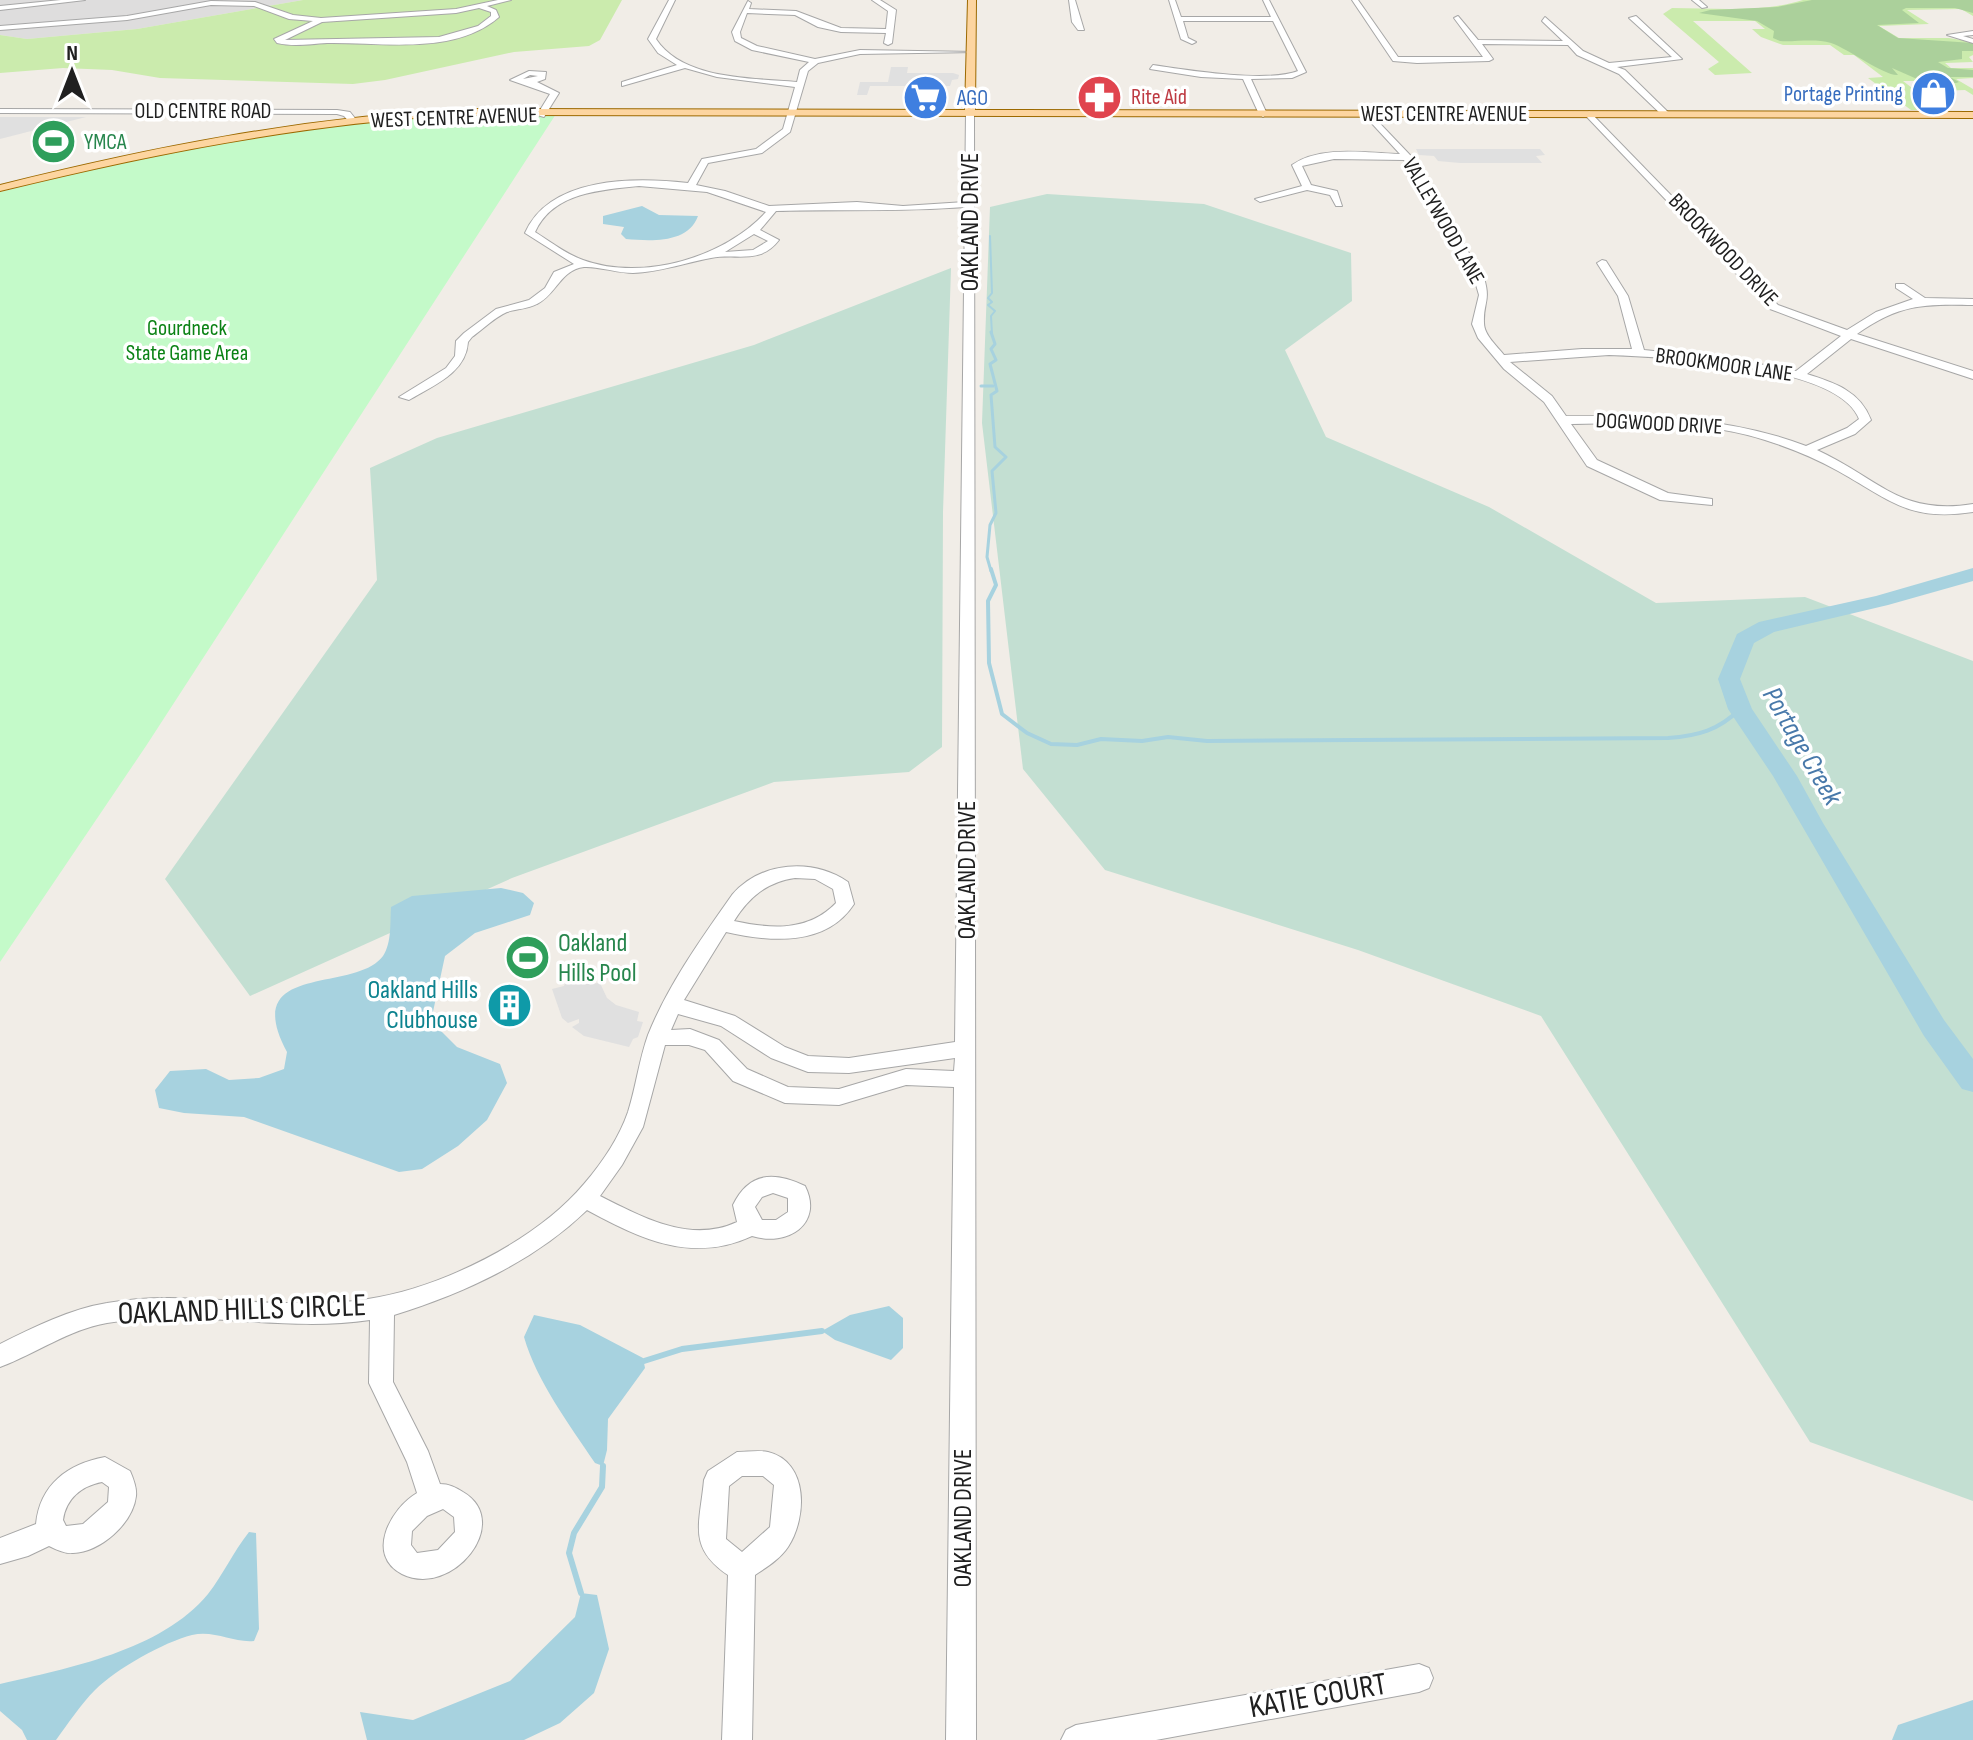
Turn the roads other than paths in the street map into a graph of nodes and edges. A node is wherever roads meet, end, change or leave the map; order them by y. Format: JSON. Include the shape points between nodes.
{"nodes":[{"id":1,"x":74,"y":0,"type":"edge"},
{"id":2,"x":82,"y":0,"type":"edge"},
{"id":3,"x":508,"y":0,"type":"edge"},
{"id":4,"x":672,"y":0,"type":"edge"},
{"id":5,"x":750,"y":0,"type":"edge"},
{"id":6,"x":875,"y":0,"type":"edge"},
{"id":7,"x":972,"y":0,"type":"edge"},
{"id":8,"x":1072,"y":0,"type":"edge"},
{"id":9,"x":1172,"y":0,"type":"edge"},
{"id":10,"x":1266,"y":0,"type":"edge"},
{"id":11,"x":1355,"y":0,"type":"edge"},
{"id":12,"x":1695,"y":0,"type":"edge"},
{"id":13,"x":191,"y":2,"type":"edge"},
{"id":14,"x":482,"y":7,"type":"junction"},
{"id":15,"x":1704,"y":7,"type":"dead end"},
{"id":16,"x":0,"y":8,"type":"edge"},
{"id":17,"x":745,"y":11,"type":"junction"},
{"id":18,"x":1458,"y":18,"type":"dead end"},
{"id":19,"x":1633,"y":18,"type":"dead end"},
{"id":20,"x":1178,"y":19,"type":"junction"},
{"id":21,"x":1277,"y":19,"type":"junction"},
{"id":22,"x":1545,"y":19,"type":"dead end"},
{"id":23,"x":321,"y":20,"type":"junction"},
{"id":24,"x":1081,"y":28,"type":"dead end"},
{"id":25,"x":2,"y":30,"type":"edge"},
{"id":26,"x":890,"y":31,"type":"junction"},
{"id":27,"x":1973,"y":33,"type":"edge"},
{"id":28,"x":1973,"y":41,"type":"edge"},
{"id":29,"x":1192,"y":42,"type":"dead end"},
{"id":30,"x":1478,"y":42,"type":"junction"},
{"id":31,"x":1570,"y":43,"type":"junction"},
{"id":32,"x":886,"y":51,"type":"junction"},
{"id":33,"x":971,"y":52,"type":"junction"},
{"id":34,"x":815,"y":61,"type":"junction"},
{"id":35,"x":1612,"y":65,"type":"junction"},
{"id":36,"x":683,"y":66,"type":"junction"},
{"id":37,"x":1153,"y":67,"type":"dead end"},
{"id":38,"x":1246,"y":77,"type":"junction"},
{"id":39,"x":530,"y":82,"type":"dead end"},
{"id":40,"x":625,"y":84,"type":"dead end"},
{"id":41,"x":799,"y":85,"type":"junction"},
{"id":42,"x":0,"y":111,"type":"edge"},
{"id":43,"x":542,"y":113,"type":"junction"},
{"id":44,"x":791,"y":113,"type":"junction"},
{"id":45,"x":970,"y":113,"type":"junction"},
{"id":46,"x":1263,"y":114,"type":"junction"},
{"id":47,"x":1368,"y":114,"type":"junction"},
{"id":48,"x":1589,"y":114,"type":"junction"},
{"id":49,"x":1666,"y":114,"type":"junction"},
{"id":50,"x":1973,"y":115,"type":"edge"},
{"id":51,"x":352,"y":120,"type":"junction"},
{"id":52,"x":1407,"y":157,"type":"junction"},
{"id":53,"x":692,"y":184,"type":"junction"},
{"id":54,"x":1307,"y":187,"type":"junction"},
{"id":55,"x":0,"y":190,"type":"edge"},
{"id":56,"x":1260,"y":199,"type":"dead end"},
{"id":57,"x":970,"y":204,"type":"junction"},
{"id":58,"x":1339,"y":204,"type":"dead end"},
{"id":59,"x":768,"y":213,"type":"junction"},
{"id":60,"x":753,"y":230,"type":"junction"},
{"id":61,"x":716,"y":254,"type":"junction"},
{"id":62,"x":1602,"y":263,"type":"dead end"},
{"id":63,"x":583,"y":264,"type":"junction"},
{"id":64,"x":1900,"y":286,"type":"dead end"},
{"id":65,"x":1922,"y":301,"type":"junction"},
{"id":66,"x":1973,"y":302,"type":"edge"},
{"id":67,"x":1850,"y":335,"type":"junction"},
{"id":68,"x":1639,"y":353,"type":"junction"},
{"id":69,"x":1500,"y":359,"type":"junction"},
{"id":70,"x":1799,"y":375,"type":"junction"},
{"id":71,"x":1973,"y":375,"type":"edge"},
{"id":72,"x":405,"y":397,"type":"dead end"},
{"id":73,"x":1565,"y":420,"type":"junction"},
{"id":74,"x":1807,"y":450,"type":"junction"},
{"id":75,"x":1707,"y":502,"type":"dead end"},
{"id":76,"x":1973,"y":508,"type":"edge"},
{"id":77,"x":722,"y":925,"type":"junction"},
{"id":78,"x":672,"y":1005,"type":"junction"},
{"id":79,"x":658,"y":1038,"type":"junction"},
{"id":80,"x":966,"y":1049,"type":"junction"},
{"id":81,"x":965,"y":1079,"type":"junction"},
{"id":82,"x":585,"y":1198,"type":"junction"},
{"id":83,"x":751,"y":1226,"type":"dead end"},
{"id":84,"x":382,"y":1306,"type":"junction"},
{"id":85,"x":0,"y":1356,"type":"edge"},
{"id":86,"x":431,"y":1497,"type":"dead end"},
{"id":87,"x":51,"y":1530,"type":"dead end"},
{"id":88,"x":0,"y":1551,"type":"edge"},
{"id":89,"x":742,"y":1568,"type":"dead end"},
{"id":90,"x":1419,"y":1678,"type":"dead end"},
{"id":91,"x":737,"y":1740,"type":"edge"},
{"id":92,"x":961,"y":1740,"type":"edge"},
{"id":93,"x":1076,"y":1740,"type":"edge"}],
"edges":[{"from":1,"to":2,"type":"street"},
{"from":1,"to":16,"type":"street"},
{"from":3,"to":14,"type":"street"},
{"from":4,"to":36,"type":"street","via":[[652,39],[661,54]]},
{"from":5,"to":17,"type":"street"},
{"from":6,"to":26,"type":"street","via":[[892,10]]},
{"from":7,"to":33,"type":"main road","name":"OAKLAND DRIVE"},
{"from":8,"to":24,"type":"street"},
{"from":9,"to":20,"type":"street"},
{"from":10,"to":21,"type":"street"},
{"from":11,"to":30,"type":"street","via":[[1393,57],[1487,60],[1490,57]]},
{"from":12,"to":15,"type":"street"},
{"from":13,"to":23,"type":"street","via":[[255,4],[298,19]]},
{"from":13,"to":25,"type":"street","via":[[127,18]]},
{"from":14,"to":23,"type":"street"},
{"from":14,"to":23,"type":"street","via":[[494,11],[495,17],[478,29],[449,37],[277,41]]},
{"from":17,"to":26,"type":"street","via":[[796,13],[841,30]]},
{"from":17,"to":34,"type":"street","via":[[736,32],[741,42]]},
{"from":18,"to":30,"type":"street"},
{"from":19,"to":35,"type":"street","via":[[1678,59]]},
{"from":20,"to":21,"type":"street"},
{"from":20,"to":29,"type":"street","via":[[1185,39]]},
{"from":21,"to":38,"type":"street","via":[[1302,73]]},
{"from":22,"to":31,"type":"street"},
{"from":26,"to":32,"type":"street"},
{"from":27,"to":28,"type":"street","via":[[1951,35]]},
{"from":30,"to":31,"type":"street"},
{"from":31,"to":35,"type":"street","via":[[1580,53]]},
{"from":32,"to":33,"type":"street"},
{"from":32,"to":34,"type":"street"},
{"from":33,"to":45,"type":"main road","name":"OAKLAND DRIVE"},
{"from":34,"to":41,"type":"street","via":[[806,67]]},
{"from":35,"to":49,"type":"street"},
{"from":36,"to":40,"type":"street"},
{"from":36,"to":41,"type":"street"},
{"from":37,"to":38,"type":"street"},
{"from":38,"to":46,"type":"street"},
{"from":39,"to":43,"type":"street","via":[[555,93]]},
{"from":41,"to":44,"type":"street"},
{"from":42,"to":51,"type":"street","name":"OLD CENTRE ROAD","via":[[332,112]]},
{"from":43,"to":44,"type":"main road","name":"WEST CENTRE AVENUE"},
{"from":43,"to":51,"type":"main road","name":"WEST CENTRE AVENUE"},
{"from":44,"to":45,"type":"main road","name":"WEST CENTRE AVENUE"},
{"from":44,"to":53,"type":"street","via":[[787,130],[759,151],[705,161]]},
{"from":45,"to":46,"type":"main road","name":"WEST CENTRE AVENUE"},
{"from":45,"to":57,"type":"street","name":"OAKLAND DRIVE"},
{"from":46,"to":47,"type":"main road","name":"WEST CENTRE AVENUE"},
{"from":47,"to":48,"type":"main road","name":"WEST CENTRE AVENUE"},
{"from":47,"to":52,"type":"street","name":"VALLEYWOOD LANE"},
{"from":48,"to":49,"type":"main road","name":"WEST CENTRE AVENUE"},
{"from":48,"to":67,"type":"street","name":"BROOKWOOD DRIVE","via":[[1768,302]]},
{"from":49,"to":50,"type":"main road","name":"WEST CENTRE AVENUE"},
{"from":51,"to":55,"type":"main road","name":"WEST CENTRE AVENUE","via":[[184,148]]},
{"from":52,"to":54,"type":"street","via":[[1302,161],[1297,165]]},
{"from":52,"to":69,"type":"street","name":"VALLEYWOOD LANE","via":[[1479,278],[1484,295],[1478,324]]},
{"from":53,"to":59,"type":"street"},
{"from":53,"to":63,"type":"street","via":[[595,189],[541,212],[530,233]]},
{"from":54,"to":56,"type":"street"},
{"from":54,"to":58,"type":"street","via":[[1334,193]]},
{"from":57,"to":59,"type":"street","via":[[903,209],[857,205]]},
{"from":57,"to":80,"type":"street","name":"OAKLAND DRIVE"},
{"from":59,"to":60,"type":"street"},
{"from":60,"to":61,"type":"street"},
{"from":60,"to":61,"type":"street","via":[[774,240],[771,246],[739,256]]},
{"from":61,"to":63,"type":"street","via":[[648,268]]},
{"from":62,"to":68,"type":"street","via":[[1623,296]]},
{"from":63,"to":72,"type":"street","via":[[558,274],[533,302],[500,311],[462,341],[461,356],[450,370]]},
{"from":64,"to":65,"type":"street"},
{"from":65,"to":66,"type":"street"},
{"from":65,"to":67,"type":"street","via":[[1891,310]]},
{"from":67,"to":70,"type":"street"},
{"from":67,"to":71,"type":"street","name":"BROOKWOOD DRIVE"},
{"from":68,"to":69,"type":"street","name":"BROOKMOOR LANE"},
{"from":68,"to":70,"type":"street","name":"BROOKMOOR LANE"},
{"from":69,"to":73,"type":"street","name":"VALLEYWOOD LANE"},
{"from":70,"to":74,"type":"street","name":"BROOKMOOR LANE","via":[[1849,396],[1865,420]]},
{"from":73,"to":74,"type":"street","name":"DOGWOOD DRIVE","via":[[1707,423]]},
{"from":73,"to":75,"type":"street","name":"VALLEYWOOD LANE","via":[[1599,467],[1665,497]]},
{"from":74,"to":76,"type":"street","name":"DOGWOOD DRIVE","via":[[1894,502],[1930,512]]},
{"from":77,"to":77,"type":"street","name":"OAKLAND HILLS CIRCLE","via":[[753,932],[817,928],[845,904],[842,886],[828,874],[782,873],[745,891]]},
{"from":77,"to":78,"type":"street","name":"OAKLAND HILLS CIRCLE"},
{"from":78,"to":79,"type":"street","name":"OAKLAND HILLS CIRCLE"},
{"from":78,"to":80,"type":"street","via":[[711,1013],[765,1047],[823,1066],[859,1066]]},
{"from":79,"to":81,"type":"street","via":[[690,1037],[712,1045],[740,1075],[785,1095],[839,1097],[906,1077]]},
{"from":79,"to":82,"type":"street","name":"OAKLAND HILLS CIRCLE","via":[[636,1117]]},
{"from":80,"to":81,"type":"street","name":"OAKLAND DRIVE"},
{"from":81,"to":92,"type":"street","name":"OAKLAND DRIVE"},
{"from":82,"to":83,"type":"street","via":[[637,1225],[679,1238],[727,1239]]},
{"from":82,"to":84,"type":"street","name":"OAKLAND HILLS CIRCLE","via":[[539,1238],[491,1267]]},
{"from":84,"to":85,"type":"street","name":"OAKLAND HILLS CIRCLE","via":[[305,1313],[158,1307],[105,1313]]},
{"from":84,"to":86,"type":"street","via":[[381,1383]]},
{"from":87,"to":88,"type":"street"},
{"from":89,"to":91,"type":"street"},
{"from":90,"to":93,"type":"street","name":"KATIE COURT"}]}
